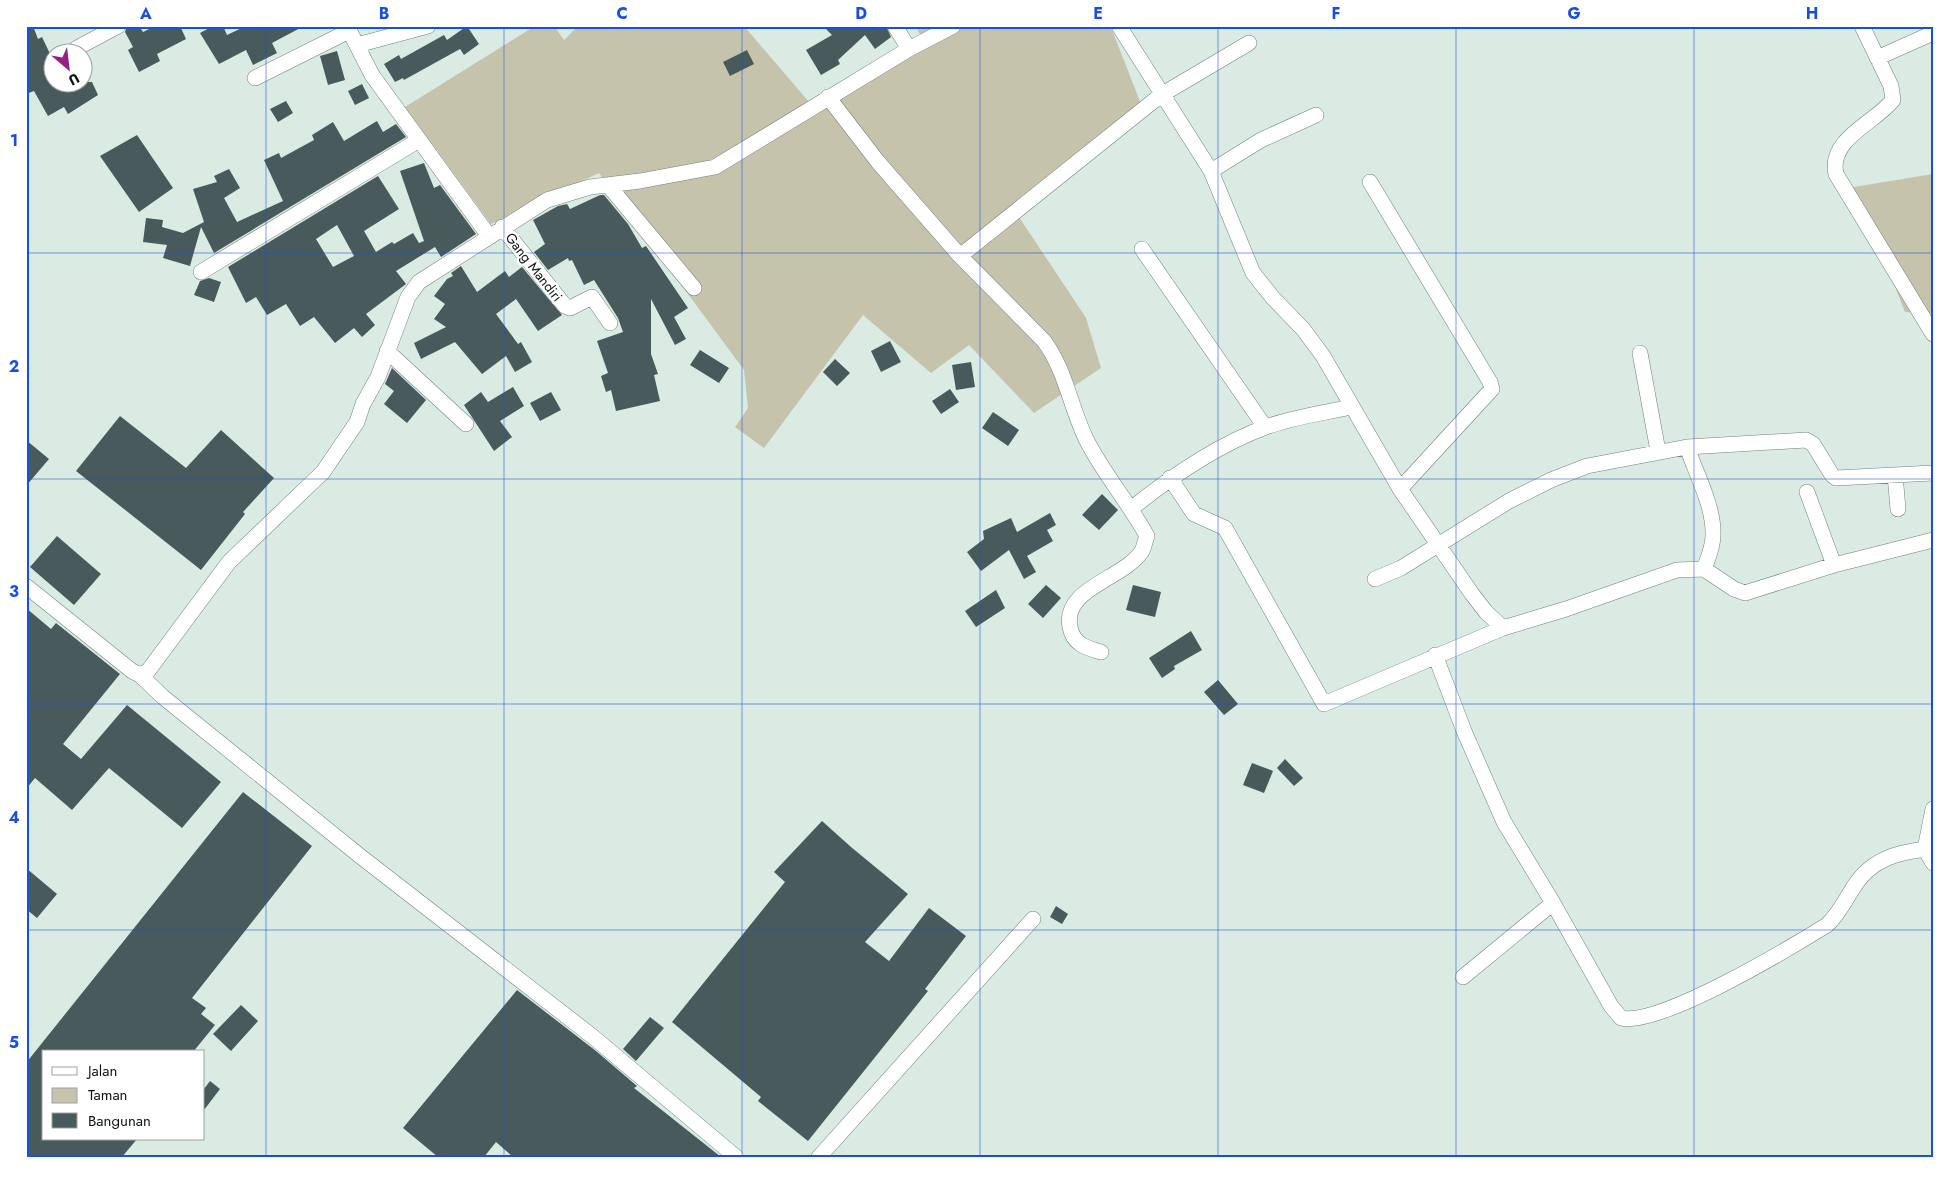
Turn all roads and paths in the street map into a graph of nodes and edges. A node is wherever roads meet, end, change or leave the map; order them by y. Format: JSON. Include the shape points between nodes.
{"nodes":[{"id":1,"x":118,"y":26,"type":"edge"},
{"id":2,"x":428,"y":26,"type":"edge"},
{"id":3,"x":895,"y":26,"type":"edge"},
{"id":4,"x":953,"y":26,"type":"edge"},
{"id":5,"x":1119,"y":26,"type":"edge"},
{"id":6,"x":1862,"y":26,"type":"edge"},
{"id":7,"x":348,"y":29,"type":"edge"},
{"id":8,"x":1933,"y":33,"type":"edge"},
{"id":9,"x":88,"y":42,"type":"edge"},
{"id":10,"x":1249,"y":43,"type":"dead end"},
{"id":11,"x":357,"y":45,"type":"junction"},
{"id":12,"x":909,"y":49,"type":"junction"},
{"id":13,"x":1877,"y":58,"type":"junction"},
{"id":14,"x":255,"y":78,"type":"dead end"},
{"id":15,"x":1161,"y":95,"type":"junction"},
{"id":16,"x":828,"y":97,"type":"junction"},
{"id":17,"x":1316,"y":115,"type":"dead end"},
{"id":18,"x":419,"y":140,"type":"junction"},
{"id":19,"x":1211,"y":171,"type":"junction"},
{"id":20,"x":1370,"y":182,"type":"dead end"},
{"id":21,"x":608,"y":185,"type":"junction"},
{"id":22,"x":502,"y":227,"type":"junction"},
{"id":23,"x":489,"y":236,"type":"junction"},
{"id":24,"x":1142,"y":249,"type":"dead end"},
{"id":25,"x":960,"y":256,"type":"junction"},
{"id":26,"x":201,"y":272,"type":"dead end"},
{"id":27,"x":694,"y":288,"type":"dead end"},
{"id":28,"x":610,"y":322,"type":"dead end"},
{"id":29,"x":1933,"y":334,"type":"edge"},
{"id":30,"x":387,"y":351,"type":"junction"},
{"id":31,"x":1640,"y":353,"type":"dead end"},
{"id":32,"x":1351,"y":407,"type":"junction"},
{"id":33,"x":466,"y":424,"type":"dead end"},
{"id":34,"x":1265,"y":427,"type":"junction"},
{"id":35,"x":1687,"y":447,"type":"junction"},
{"id":36,"x":1658,"y":451,"type":"junction"},
{"id":37,"x":1933,"y":473,"type":"edge"},
{"id":38,"x":1895,"y":475,"type":"junction"},
{"id":39,"x":1170,"y":478,"type":"junction"},
{"id":40,"x":1400,"y":489,"type":"junction"},
{"id":41,"x":1807,"y":492,"type":"dead end"},
{"id":42,"x":1132,"y":508,"type":"junction"},
{"id":43,"x":1898,"y":509,"type":"dead end"},
{"id":44,"x":1933,"y":540,"type":"edge"},
{"id":45,"x":1438,"y":545,"type":"junction"},
{"id":46,"x":1834,"y":565,"type":"junction"},
{"id":47,"x":1704,"y":569,"type":"junction"},
{"id":48,"x":1375,"y":579,"type":"dead end"},
{"id":49,"x":26,"y":586,"type":"edge"},
{"id":50,"x":1503,"y":628,"type":"junction"},
{"id":51,"x":1101,"y":652,"type":"dead end"},
{"id":52,"x":1435,"y":655,"type":"junction"},
{"id":53,"x":140,"y":675,"type":"junction"},
{"id":54,"x":1933,"y":809,"type":"edge"},
{"id":55,"x":1929,"y":848,"type":"edge"},
{"id":56,"x":1933,"y":864,"type":"edge"},
{"id":57,"x":1553,"y":903,"type":"junction"},
{"id":58,"x":1033,"y":919,"type":"dead end"},
{"id":59,"x":1463,"y":976,"type":"dead end"},
{"id":60,"x":736,"y":1157,"type":"edge"},
{"id":61,"x":819,"y":1157,"type":"edge"}],
"edges":[{"from":1,"to":9,"type":"street"},
{"from":2,"to":11,"type":"street"},
{"from":3,"to":12,"type":"street"},
{"from":4,"to":12,"type":"street"},
{"from":5,"to":15,"type":"street"},
{"from":6,"to":13,"type":"street"},
{"from":7,"to":11,"type":"street"},
{"from":7,"to":14,"type":"street"},
{"from":8,"to":13,"type":"street"},
{"from":10,"to":15,"type":"street"},
{"from":11,"to":18,"type":"street","via":[[372,75]]},
{"from":12,"to":16,"type":"street"},
{"from":13,"to":29,"type":"street","via":[[1891,86],[1892,100],[1848,138],[1834,166]]},
{"from":15,"to":19,"type":"street"},
{"from":15,"to":25,"type":"street"},
{"from":16,"to":21,"type":"street","via":[[714,167]]},
{"from":16,"to":25,"type":"street","via":[[878,162]]},
{"from":17,"to":19,"type":"street","via":[[1261,140]]},
{"from":18,"to":23,"type":"street"},
{"from":18,"to":26,"type":"street"},
{"from":19,"to":32,"type":"street","via":[[1253,273],[1323,356]]},
{"from":20,"to":40,"type":"street","via":[[1492,389]]},
{"from":21,"to":22,"type":"street","via":[[547,200]]},
{"from":21,"to":27,"type":"street"},
{"from":22,"to":23,"type":"street"},
{"from":22,"to":28,"type":"street","name":"Gang Mandiri","via":[[564,306],[570,308],[592,297]]},
{"from":23,"to":30,"type":"street","via":[[413,288]]},
{"from":24,"to":34,"type":"street"},
{"from":25,"to":42,"type":"street","via":[[1020,315],[1056,357],[1088,443]]},
{"from":30,"to":33,"type":"street"},
{"from":30,"to":53,"type":"street","via":[[357,422],[322,472],[229,562],[153,665]]},
{"from":31,"to":36,"type":"street"},
{"from":32,"to":34,"type":"street"},
{"from":32,"to":40,"type":"street"},
{"from":34,"to":39,"type":"street"},
{"from":35,"to":36,"type":"street"},
{"from":35,"to":38,"type":"street","via":[[1806,440],[1813,444],[1834,477]]},
{"from":35,"to":47,"type":"street","via":[[1709,510],[1713,534],[1712,550]]},
{"from":36,"to":45,"type":"street","via":[[1587,466],[1550,480]]},
{"from":37,"to":38,"type":"street"},
{"from":38,"to":43,"type":"street"},
{"from":39,"to":42,"type":"street"},
{"from":39,"to":52,"type":"street","via":[[1194,514],[1225,528],[1324,704]]},
{"from":40,"to":45,"type":"street"},
{"from":41,"to":46,"type":"street"},
{"from":42,"to":51,"type":"street","via":[[1147,536],[1142,551],[1119,571],[1078,598],[1069,613],[1071,634],[1077,642]]},
{"from":44,"to":46,"type":"street"},
{"from":45,"to":48,"type":"street"},
{"from":45,"to":50,"type":"street","via":[[1481,606]]},
{"from":46,"to":47,"type":"street","via":[[1745,593]]},
{"from":47,"to":50,"type":"street","via":[[1677,570],[1566,610]]},
{"from":49,"to":53,"type":"street"},
{"from":50,"to":52,"type":"street"},
{"from":52,"to":57,"type":"street","via":[[1504,822]]},
{"from":53,"to":60,"type":"street","via":[[360,856],[592,1036]]},
{"from":54,"to":55,"type":"street"},
{"from":55,"to":56,"type":"street"},
{"from":55,"to":57,"type":"street","via":[[1884,858],[1870,868],[1832,920],[1790,948],[1718,986],[1640,1019],[1621,1018],[1614,1012]]},
{"from":57,"to":59,"type":"street"},
{"from":58,"to":61,"type":"street"}]}
